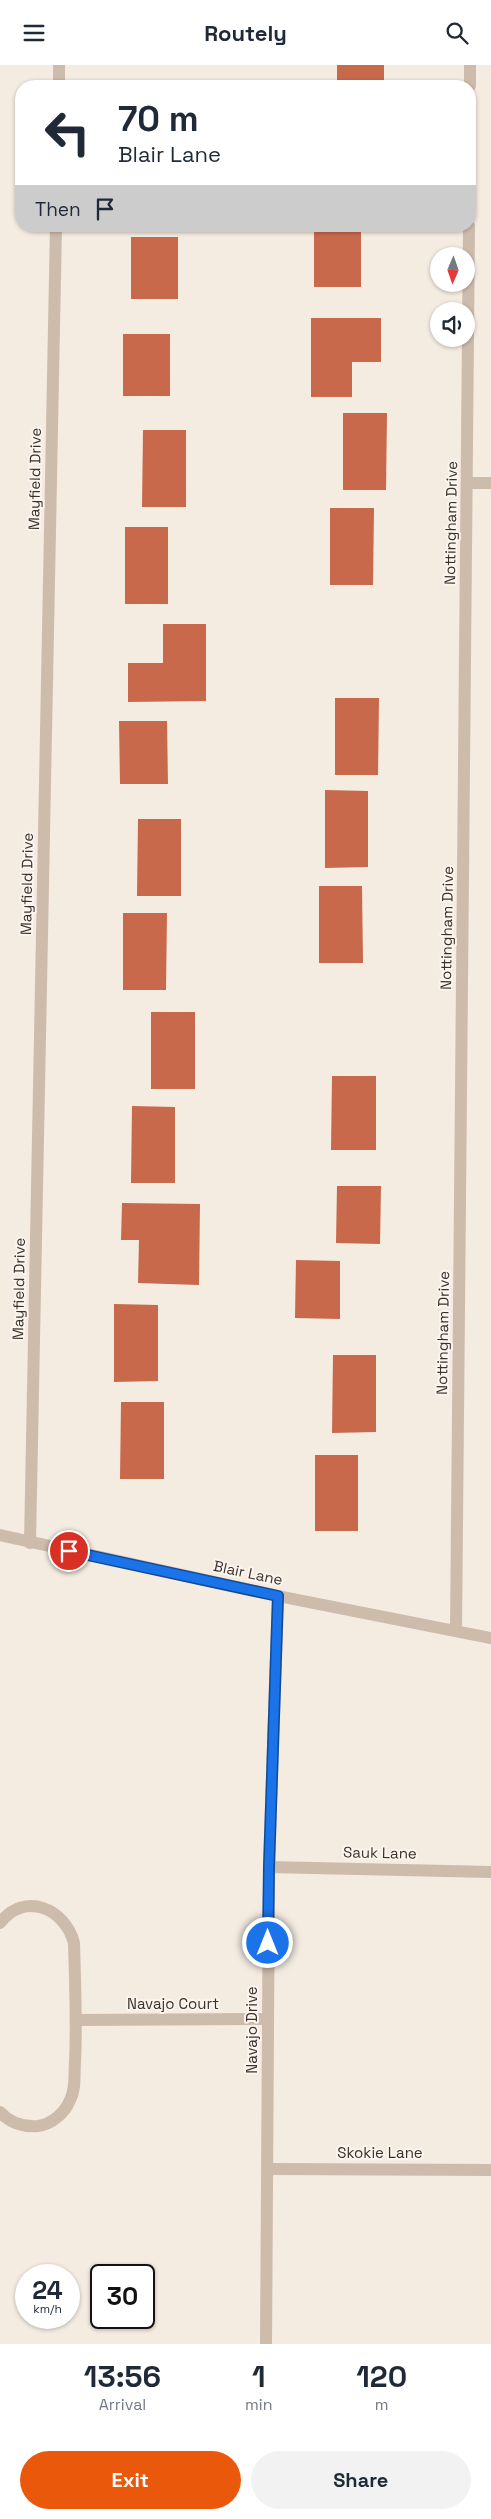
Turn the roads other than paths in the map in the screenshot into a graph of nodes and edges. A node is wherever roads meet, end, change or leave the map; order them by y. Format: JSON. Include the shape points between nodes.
{"nodes":[{"id":1,"x":59,"y":65,"type":"edge"},
{"id":2,"x":470,"y":65,"type":"edge"},
{"id":3,"x":59,"y":80,"type":"edge"},
{"id":4,"x":470,"y":80,"type":"edge"},
{"id":5,"x":56,"y":232,"type":"edge"},
{"id":6,"x":469,"y":232,"type":"edge"},
{"id":7,"x":467,"y":483,"type":"junction"},
{"id":8,"x":491,"y":483,"type":"edge"},
{"id":9,"x":0,"y":1535,"type":"edge"},
{"id":10,"x":30,"y":1543,"type":"junction"},
{"id":11,"x":278,"y":1596,"type":"junction"},
{"id":12,"x":456,"y":1631,"type":"junction"},
{"id":13,"x":491,"y":1638,"type":"edge"},
{"id":14,"x":269,"y":1867,"type":"junction"},
{"id":15,"x":491,"y":1872,"type":"edge"},
{"id":16,"x":0,"y":1923,"type":"edge"},
{"id":17,"x":268,"y":2019,"type":"junction"},
{"id":18,"x":77,"y":2020,"type":"junction"},
{"id":19,"x":0,"y":2112,"type":"edge"},
{"id":20,"x":268,"y":2169,"type":"junction"},
{"id":21,"x":491,"y":2170,"type":"edge"},
{"id":22,"x":266,"y":2344,"type":"edge"}],
"edges":[{"from":1,"to":3,"type":"street"},
{"from":2,"to":4,"type":"street"},
{"from":5,"to":10,"type":"street","name":"Mayfield Drive"},
{"from":6,"to":7,"type":"street","name":"Nottingham Drive"},
{"from":7,"to":8,"type":"street"},
{"from":7,"to":12,"type":"street","name":"Nottingham Drive"},
{"from":9,"to":10,"type":"street","name":"Blair Lane"},
{"from":10,"to":11,"type":"street","name":"Blair Lane"},
{"from":11,"to":12,"type":"street","name":"Blair Lane"},
{"from":11,"to":14,"type":"street","name":"Navajo Drive"},
{"from":12,"to":13,"type":"street","name":"Blair Lane"},
{"from":14,"to":15,"type":"street","name":"Sauk Lane"},
{"from":14,"to":17,"type":"street","name":"Navajo Drive"},
{"from":16,"to":18,"type":"street","via":[[15,1910],[28,1906],[53,1911],[63,1920],[74,1943]]},
{"from":17,"to":18,"type":"street","name":"Navajo Court"},
{"from":17,"to":20,"type":"street","name":"Navajo Drive"},
{"from":18,"to":19,"type":"street","via":[[74,2085],[64,2111],[54,2120],[26,2126],[13,2122]]},
{"from":20,"to":21,"type":"street","name":"Skokie Lane"},
{"from":20,"to":22,"type":"street","name":"Navajo Drive"}]}
